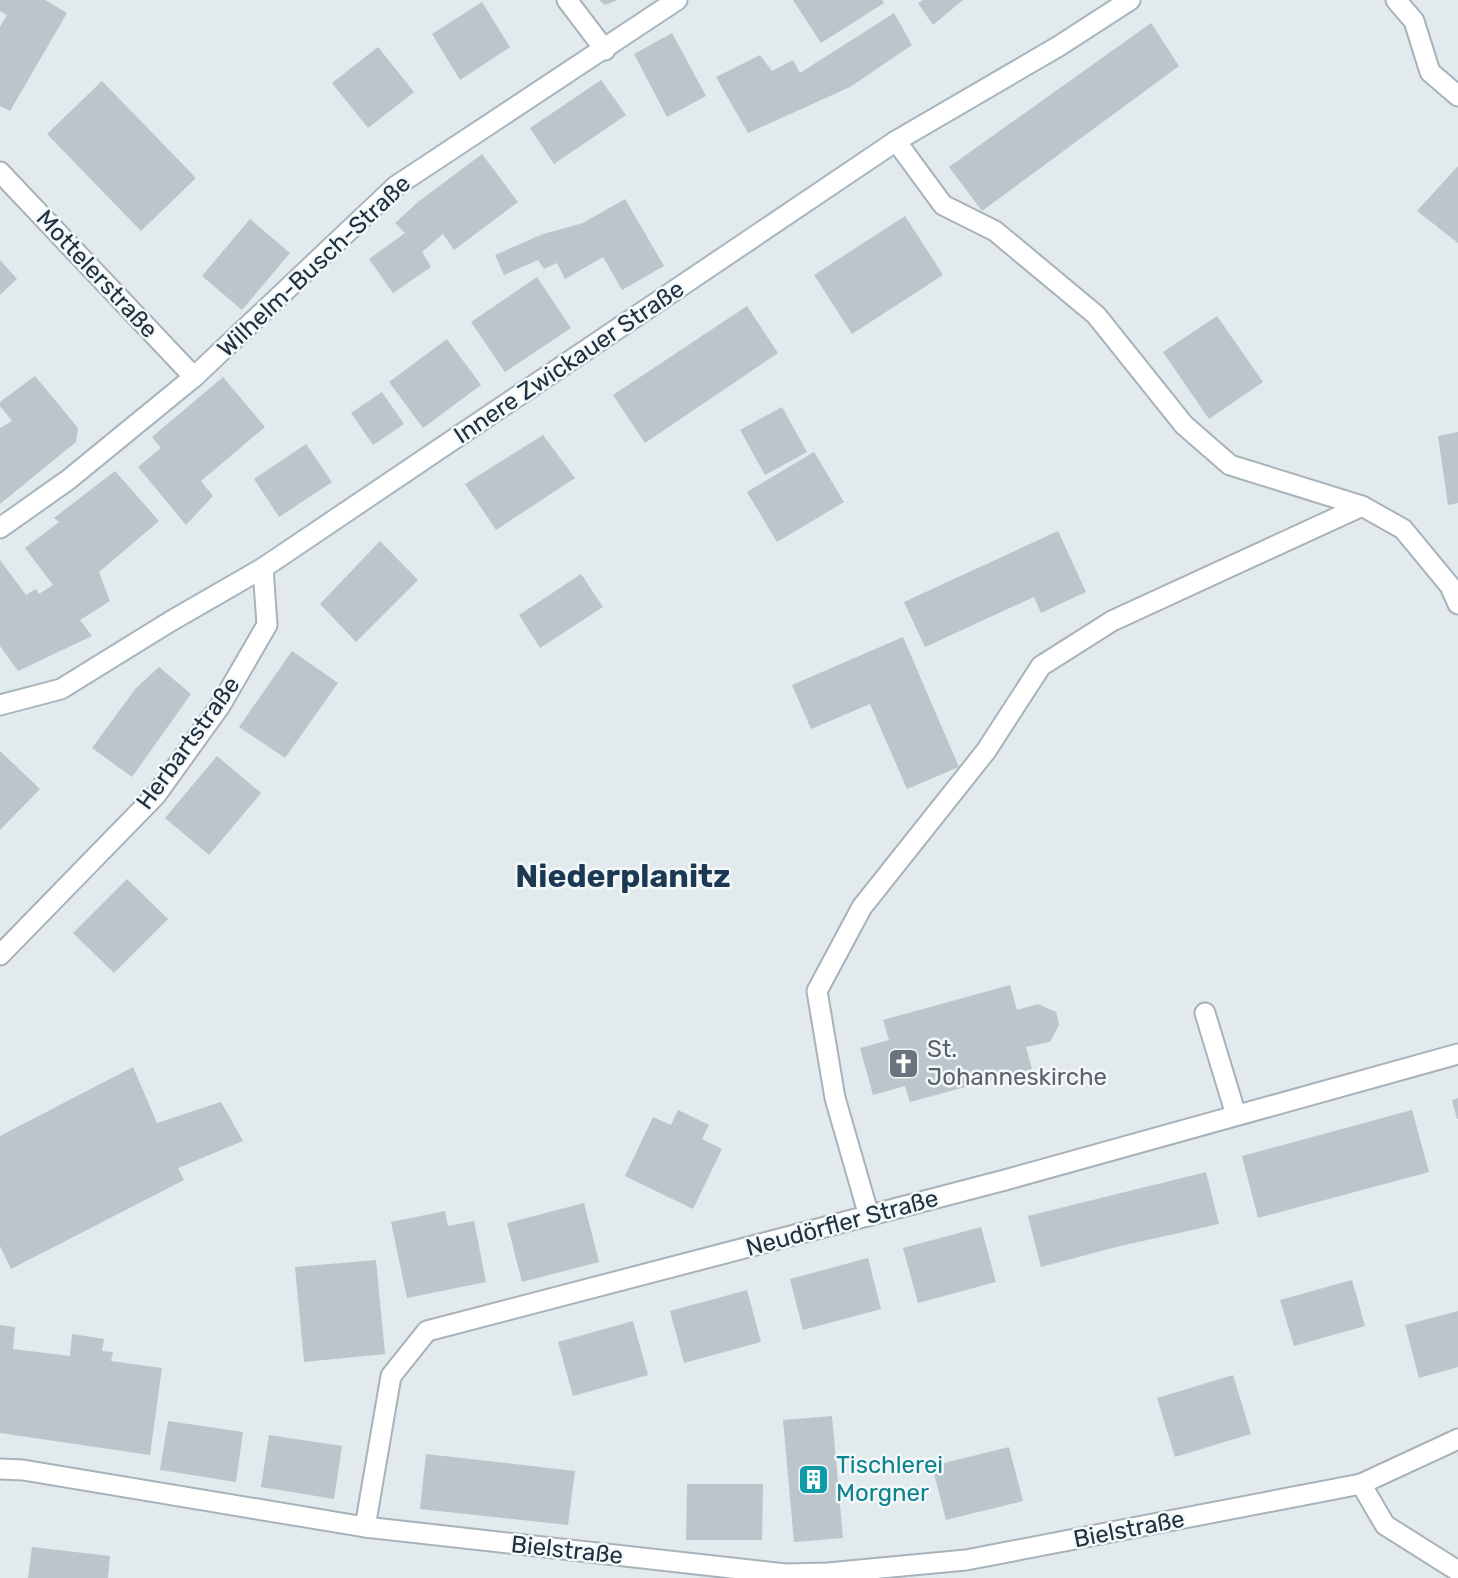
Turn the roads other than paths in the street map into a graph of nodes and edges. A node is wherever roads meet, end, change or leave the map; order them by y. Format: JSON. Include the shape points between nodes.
{"nodes":[{"id":1,"x":567,"y":0,"type":"edge"},
{"id":2,"x":677,"y":0,"type":"edge"},
{"id":3,"x":1129,"y":0,"type":"edge"},
{"id":4,"x":1396,"y":0,"type":"edge"},
{"id":5,"x":605,"y":50,"type":"junction"},
{"id":6,"x":1458,"y":96,"type":"edge"},
{"id":7,"x":896,"y":141,"type":"junction"},
{"id":8,"x":0,"y":172,"type":"edge"},
{"id":9,"x":194,"y":377,"type":"junction"},
{"id":10,"x":1362,"y":506,"type":"junction"},
{"id":11,"x":0,"y":528,"type":"edge"},
{"id":12,"x":263,"y":568,"type":"junction"},
{"id":13,"x":1458,"y":604,"type":"edge"},
{"id":14,"x":0,"y":705,"type":"edge"},
{"id":15,"x":0,"y":955,"type":"edge"},
{"id":16,"x":1205,"y":1013,"type":"dead end"},
{"id":17,"x":1458,"y":1054,"type":"edge"},
{"id":18,"x":1236,"y":1115,"type":"junction"},
{"id":19,"x":869,"y":1216,"type":"junction"},
{"id":20,"x":1458,"y":1439,"type":"edge"},
{"id":21,"x":0,"y":1469,"type":"edge"},
{"id":22,"x":1361,"y":1484,"type":"junction"},
{"id":23,"x":365,"y":1527,"type":"junction"},
{"id":24,"x":1458,"y":1571,"type":"edge"}],
"edges":[{"from":1,"to":5,"type":"street"},
{"from":2,"to":5,"type":"street","name":"Wilhelm-Busch-Straße"},
{"from":3,"to":7,"type":"street","name":"Innere Zwickauer Straße"},
{"from":4,"to":6,"type":"street","via":[[1414,20],[1430,72]]},
{"from":5,"to":9,"type":"street","name":"Wilhelm-Busch-Straße","via":[[396,186]]},
{"from":7,"to":10,"type":"street","via":[[943,205],[995,231],[1096,315],[1184,425],[1230,465]]},
{"from":7,"to":12,"type":"street","name":"Innere Zwickauer Straße"},
{"from":8,"to":9,"type":"street","name":"Mottelerstraße"},
{"from":9,"to":11,"type":"street","name":"Wilhelm-Busch-Straße","via":[[68,480]]},
{"from":10,"to":13,"type":"street","via":[[1403,529],[1450,586]]},
{"from":10,"to":19,"type":"street","via":[[1112,621],[1041,666],[986,751],[862,907],[817,991],[835,1098]]},
{"from":12,"to":14,"type":"street","name":"Innere Zwickauer Straße","via":[[61,690]]},
{"from":12,"to":15,"type":"street","name":"Herbartstraße","via":[[267,625],[220,706],[156,795]]},
{"from":16,"to":18,"type":"street"},
{"from":17,"to":18,"type":"street","name":"Neudörfler Straße"},
{"from":18,"to":19,"type":"street","name":"Neudörfler Straße"},
{"from":19,"to":23,"type":"street","name":"Neudörfler Straße","via":[[427,1331],[391,1376]]},
{"from":20,"to":22,"type":"street","name":"Bielstraße"},
{"from":21,"to":23,"type":"street","name":"Bielstraße"},
{"from":22,"to":23,"type":"street","name":"Bielstraße","via":[[966,1560],[828,1573],[785,1574]]},
{"from":22,"to":24,"type":"street","via":[[1385,1525]]}]}
